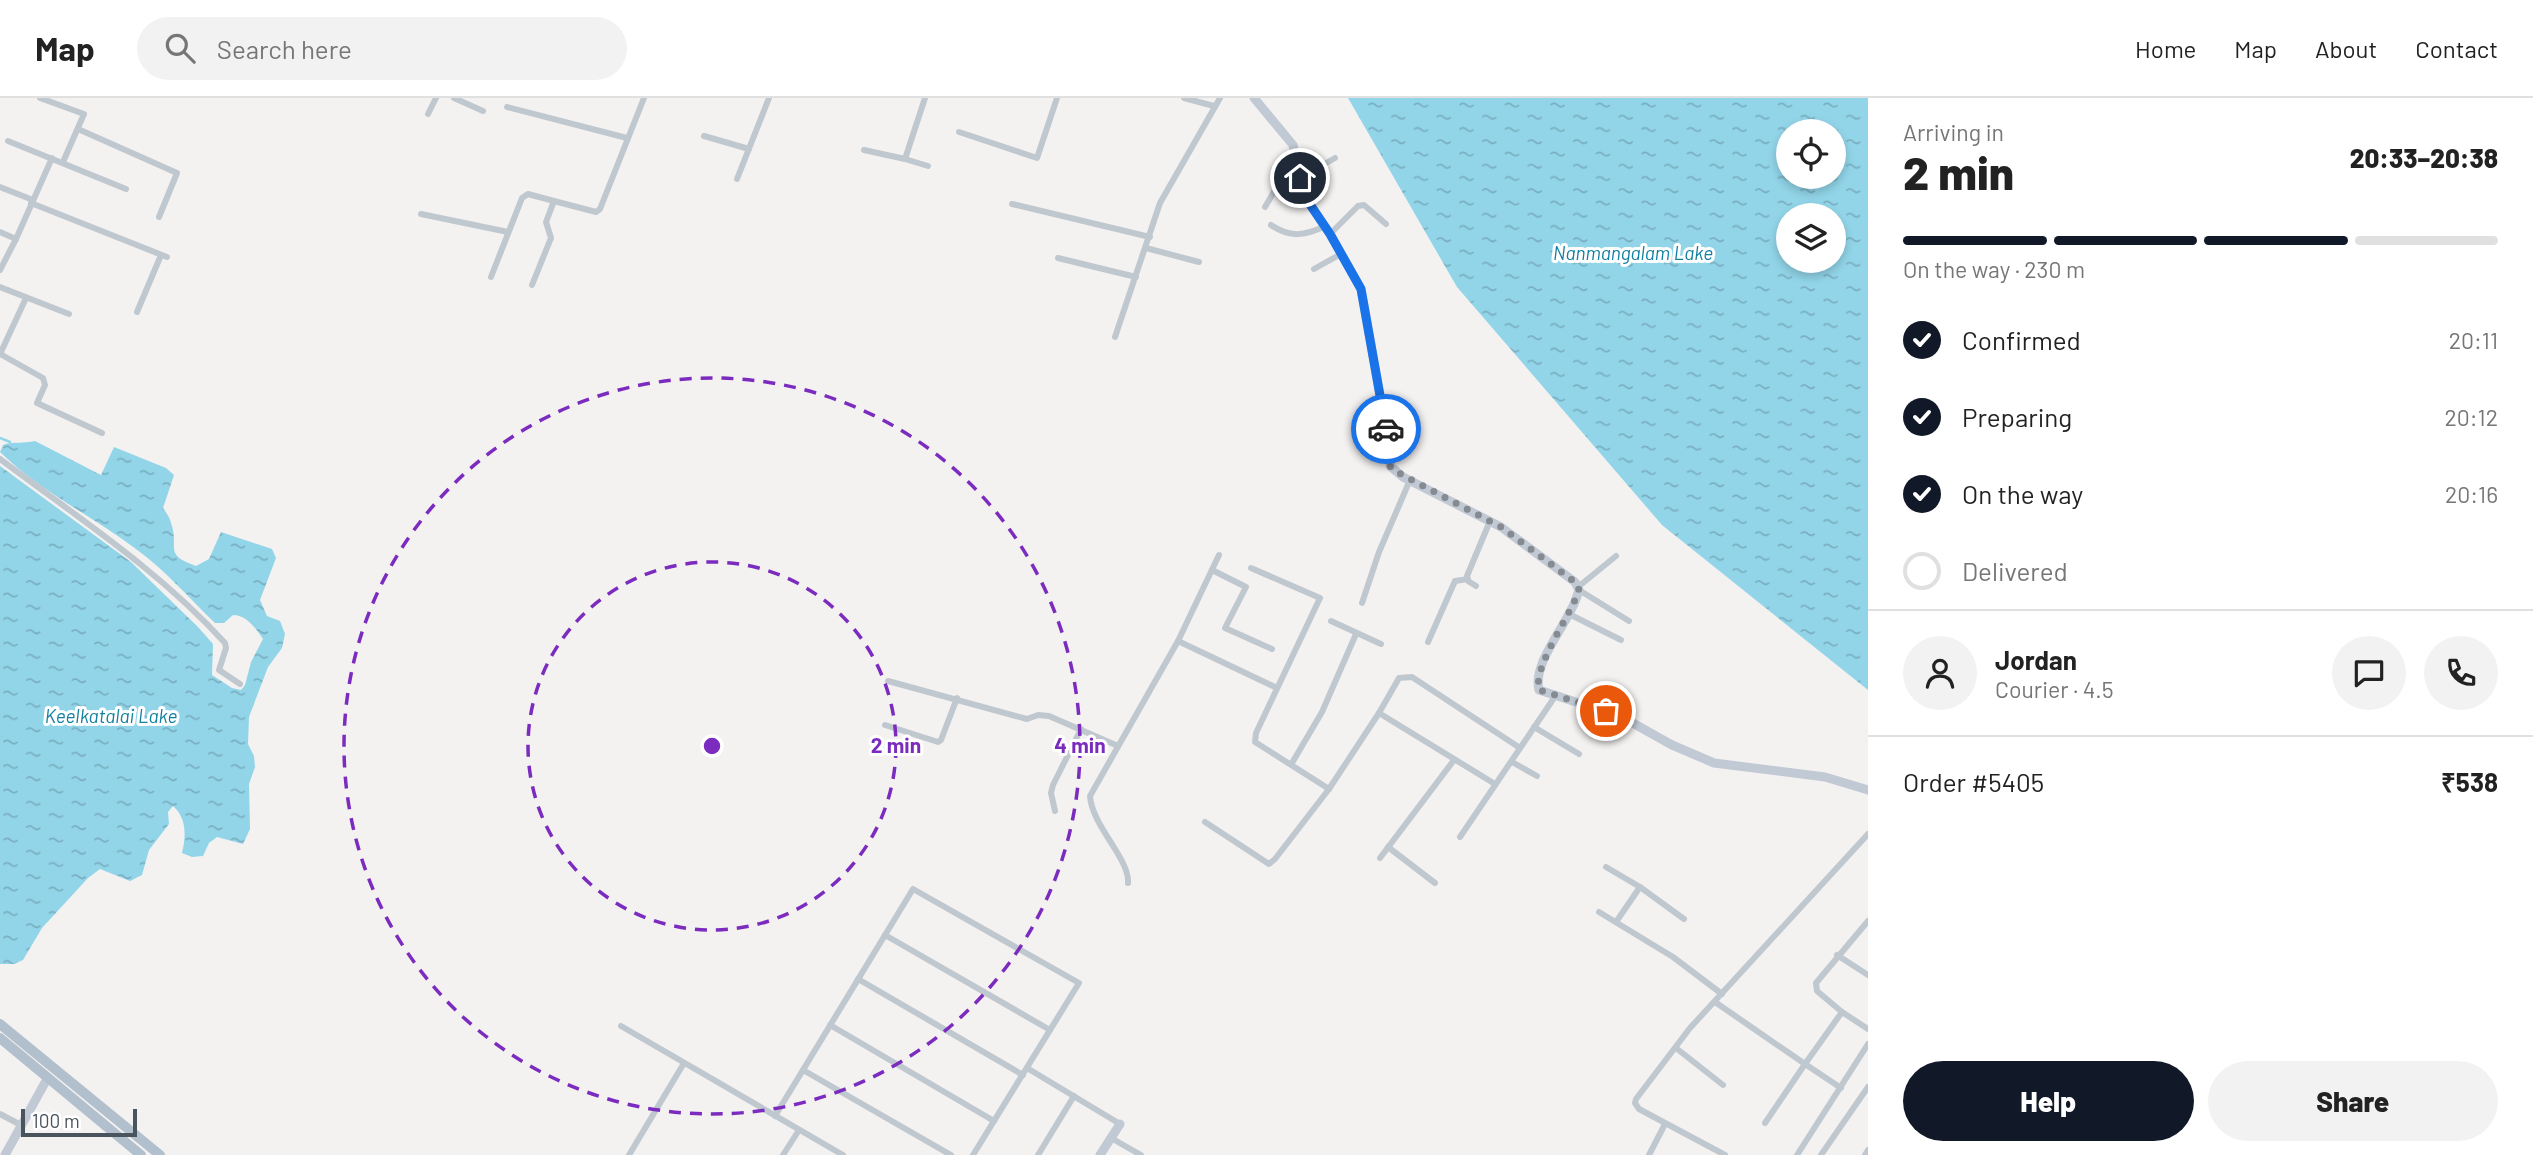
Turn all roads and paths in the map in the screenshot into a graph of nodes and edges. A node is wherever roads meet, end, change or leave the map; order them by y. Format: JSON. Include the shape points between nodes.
{"nodes":[{"id":1,"x":40,"y":98,"type":"edge"},
{"id":2,"x":436,"y":98,"type":"edge"},
{"id":3,"x":454,"y":98,"type":"edge"},
{"id":4,"x":644,"y":98,"type":"edge"},
{"id":5,"x":769,"y":98,"type":"edge"},
{"id":6,"x":925,"y":98,"type":"edge"},
{"id":7,"x":1057,"y":98,"type":"edge"},
{"id":8,"x":1184,"y":98,"type":"edge"},
{"id":9,"x":1220,"y":98,"type":"edge"},
{"id":10,"x":1254,"y":98,"type":"edge"},
{"id":11,"x":1214,"y":106,"type":"junction"},
{"id":12,"x":507,"y":107,"type":"dead end"},
{"id":13,"x":483,"y":111,"type":"dead end"},
{"id":14,"x":428,"y":114,"type":"dead end"},
{"id":15,"x":78,"y":129,"type":"junction"},
{"id":16,"x":959,"y":132,"type":"dead end"},
{"id":17,"x":704,"y":136,"type":"dead end"},
{"id":18,"x":627,"y":138,"type":"junction"},
{"id":19,"x":8,"y":141,"type":"dead end"},
{"id":20,"x":749,"y":149,"type":"junction"},
{"id":21,"x":864,"y":150,"type":"dead end"},
{"id":22,"x":1296,"y":154,"type":"junction"},
{"id":23,"x":1335,"y":158,"type":"dead end"},
{"id":24,"x":52,"y":159,"type":"junction"},
{"id":25,"x":905,"y":159,"type":"junction"},
{"id":26,"x":63,"y":162,"type":"junction"},
{"id":27,"x":928,"y":166,"type":"dead end"},
{"id":28,"x":1300,"y":178,"type":"junction"},
{"id":29,"x":737,"y":179,"type":"dead end"},
{"id":30,"x":0,"y":187,"type":"edge"},
{"id":31,"x":126,"y":189,"type":"dead end"},
{"id":32,"x":554,"y":201,"type":"junction"},
{"id":33,"x":32,"y":202,"type":"junction"},
{"id":34,"x":1012,"y":204,"type":"dead end"},
{"id":35,"x":1265,"y":207,"type":"dead end"},
{"id":36,"x":421,"y":214,"type":"dead end"},
{"id":37,"x":159,"y":217,"type":"dead end"},
{"id":38,"x":1386,"y":224,"type":"dead end"},
{"id":39,"x":1271,"y":225,"type":"dead end"},
{"id":40,"x":1327,"y":230,"type":"junction"},
{"id":41,"x":0,"y":232,"type":"edge"},
{"id":42,"x":508,"y":232,"type":"junction"},
{"id":43,"x":1150,"y":237,"type":"junction"},
{"id":44,"x":16,"y":239,"type":"junction"},
{"id":45,"x":1146,"y":248,"type":"junction"},
{"id":46,"x":1341,"y":254,"type":"junction"},
{"id":47,"x":1058,"y":258,"type":"dead end"},
{"id":48,"x":1199,"y":262,"type":"dead end"},
{"id":49,"x":1314,"y":269,"type":"dead end"},
{"id":50,"x":0,"y":270,"type":"edge"},
{"id":51,"x":491,"y":277,"type":"dead end"},
{"id":52,"x":1136,"y":277,"type":"junction"},
{"id":53,"x":532,"y":285,"type":"dead end"},
{"id":54,"x":0,"y":288,"type":"edge"},
{"id":55,"x":26,"y":298,"type":"junction"},
{"id":56,"x":137,"y":312,"type":"dead end"},
{"id":57,"x":69,"y":314,"type":"dead end"},
{"id":58,"x":1115,"y":337,"type":"dead end"},
{"id":59,"x":102,"y":433,"type":"dead end"},
{"id":60,"x":0,"y":459,"type":"edge"},
{"id":61,"x":1410,"y":480,"type":"junction"},
{"id":62,"x":1490,"y":521,"type":"junction"},
{"id":63,"x":1219,"y":555,"type":"dead end"},
{"id":64,"x":1616,"y":556,"type":"dead end"},
{"id":65,"x":1251,"y":568,"type":"dead end"},
{"id":66,"x":1212,"y":570,"type":"junction"},
{"id":67,"x":1468,"y":579,"type":"junction"},
{"id":68,"x":1476,"y":586,"type":"dead end"},
{"id":69,"x":1578,"y":589,"type":"junction"},
{"id":70,"x":1362,"y":603,"type":"dead end"},
{"id":71,"x":1570,"y":614,"type":"junction"},
{"id":72,"x":1331,"y":621,"type":"dead end"},
{"id":73,"x":1629,"y":621,"type":"dead end"},
{"id":74,"x":1356,"y":635,"type":"junction"},
{"id":75,"x":1621,"y":640,"type":"dead end"},
{"id":76,"x":1178,"y":641,"type":"junction"},
{"id":77,"x":1428,"y":642,"type":"dead end"},
{"id":78,"x":1381,"y":645,"type":"dead end"},
{"id":79,"x":1272,"y":649,"type":"dead end"},
{"id":80,"x":888,"y":681,"type":"dead end"},
{"id":81,"x":240,"y":684,"type":"dead end"},
{"id":82,"x":1277,"y":688,"type":"junction"},
{"id":83,"x":1556,"y":695,"type":"junction"},
{"id":84,"x":957,"y":698,"type":"junction"},
{"id":85,"x":1379,"y":713,"type":"junction"},
{"id":86,"x":885,"y":725,"type":"dead end"},
{"id":87,"x":1534,"y":727,"type":"junction"},
{"id":88,"x":1080,"y":729,"type":"junction"},
{"id":89,"x":1118,"y":746,"type":"junction"},
{"id":90,"x":1520,"y":748,"type":"junction"},
{"id":91,"x":1579,"y":754,"type":"dead end"},
{"id":92,"x":1454,"y":760,"type":"junction"},
{"id":93,"x":1512,"y":762,"type":"junction"},
{"id":94,"x":1292,"y":763,"type":"junction"},
{"id":95,"x":1537,"y":776,"type":"dead end"},
{"id":96,"x":1495,"y":785,"type":"junction"},
{"id":97,"x":1329,"y":789,"type":"junction"},
{"id":98,"x":1868,"y":790,"type":"edge"},
{"id":99,"x":1055,"y":811,"type":"dead end"},
{"id":100,"x":1205,"y":822,"type":"dead end"},
{"id":101,"x":1868,"y":834,"type":"edge"},
{"id":102,"x":1460,"y":837,"type":"dead end"},
{"id":103,"x":1388,"y":847,"type":"junction"},
{"id":104,"x":1380,"y":858,"type":"dead end"},
{"id":105,"x":1606,"y":867,"type":"dead end"},
{"id":106,"x":1128,"y":883,"type":"dead end"},
{"id":107,"x":1435,"y":883,"type":"dead end"},
{"id":108,"x":1640,"y":887,"type":"junction"},
{"id":109,"x":1599,"y":912,"type":"dead end"},
{"id":110,"x":1684,"y":919,"type":"dead end"},
{"id":111,"x":1868,"y":921,"type":"edge"},
{"id":112,"x":1616,"y":922,"type":"junction"},
{"id":113,"x":885,"y":935,"type":"junction"},
{"id":114,"x":1837,"y":955,"type":"junction"},
{"id":115,"x":1868,"y":975,"type":"edge"},
{"id":116,"x":858,"y":979,"type":"junction"},
{"id":117,"x":1722,"y":994,"type":"junction"},
{"id":118,"x":1715,"y":1002,"type":"junction"},
{"id":119,"x":1842,"y":1012,"type":"junction"},
{"id":120,"x":0,"y":1024,"type":"edge"},
{"id":121,"x":621,"y":1026,"type":"dead end"},
{"id":122,"x":830,"y":1026,"type":"junction"},
{"id":123,"x":1868,"y":1029,"type":"edge"},
{"id":124,"x":1050,"y":1030,"type":"junction"},
{"id":125,"x":0,"y":1038,"type":"edge"},
{"id":126,"x":1868,"y":1044,"type":"edge"},
{"id":127,"x":1675,"y":1048,"type":"junction"},
{"id":128,"x":684,"y":1063,"type":"junction"},
{"id":129,"x":1805,"y":1064,"type":"junction"},
{"id":130,"x":1027,"y":1068,"type":"junction"},
{"id":131,"x":803,"y":1070,"type":"junction"},
{"id":132,"x":1023,"y":1076,"type":"junction"},
{"id":133,"x":47,"y":1079,"type":"junction"},
{"id":134,"x":1723,"y":1085,"type":"dead end"},
{"id":135,"x":1868,"y":1087,"type":"edge"},
{"id":136,"x":1840,"y":1088,"type":"junction"},
{"id":137,"x":1074,"y":1096,"type":"junction"},
{"id":138,"x":0,"y":1114,"type":"edge"},
{"id":139,"x":775,"y":1116,"type":"junction"},
{"id":140,"x":994,"y":1121,"type":"junction"},
{"id":141,"x":1765,"y":1123,"type":"dead end"},
{"id":142,"x":1120,"y":1124,"type":"joint"},
{"id":143,"x":1665,"y":1124,"type":"junction"},
{"id":144,"x":21,"y":1125,"type":"junction"},
{"id":145,"x":799,"y":1129,"type":"junction"},
{"id":146,"x":1111,"y":1138,"type":"junction"},
{"id":147,"x":1868,"y":1150,"type":"edge"},
{"id":148,"x":5,"y":1155,"type":"edge"},
{"id":149,"x":141,"y":1155,"type":"edge"},
{"id":150,"x":160,"y":1155,"type":"edge"},
{"id":151,"x":629,"y":1155,"type":"edge"},
{"id":152,"x":783,"y":1155,"type":"edge"},
{"id":153,"x":843,"y":1155,"type":"edge"},
{"id":154,"x":951,"y":1155,"type":"edge"},
{"id":155,"x":973,"y":1155,"type":"edge"},
{"id":156,"x":1038,"y":1155,"type":"edge"},
{"id":157,"x":1100,"y":1155,"type":"edge"},
{"id":158,"x":1141,"y":1155,"type":"edge"},
{"id":159,"x":1649,"y":1155,"type":"edge"},
{"id":160,"x":1725,"y":1155,"type":"edge"},
{"id":161,"x":1797,"y":1155,"type":"edge"},
{"id":162,"x":1821,"y":1155,"type":"edge"},
{"id":163,"x":1865,"y":1155,"type":"edge"}],
"edges":[{"from":1,"to":15,"type":"street","via":[[82,112]]},
{"from":2,"to":14,"type":"street"},
{"from":3,"to":13,"type":"street"},
{"from":4,"to":18,"type":"street"},
{"from":5,"to":20,"type":"street"},
{"from":6,"to":25,"type":"street"},
{"from":7,"to":16,"type":"street","via":[[1037,158]]},
{"from":8,"to":11,"type":"street"},
{"from":9,"to":11,"type":"street"},
{"from":10,"to":22,"type":"street"},
{"from":11,"to":43,"type":"street","via":[[1160,203]]},
{"from":12,"to":18,"type":"street"},
{"from":15,"to":26,"type":"street"},
{"from":15,"to":37,"type":"street","via":[[177,173]]},
{"from":17,"to":20,"type":"street"},
{"from":18,"to":32,"type":"street","via":[[600,209],[596,212]]},
{"from":19,"to":24,"type":"street"},
{"from":20,"to":29,"type":"street"},
{"from":21,"to":25,"type":"street"},
{"from":22,"to":28,"type":"street"},
{"from":22,"to":35,"type":"street"},
{"from":23,"to":28,"type":"street"},
{"from":24,"to":26,"type":"street"},
{"from":24,"to":33,"type":"street"},
{"from":25,"to":27,"type":"street"},
{"from":26,"to":31,"type":"street"},
{"from":28,"to":40,"type":"street","via":[[1307,200]]},
{"from":30,"to":33,"type":"street"},
{"from":32,"to":42,"type":"street","via":[[525,195]]},
{"from":32,"to":53,"type":"street","via":[[546,222],[551,238]]},
{"from":33,"to":44,"type":"street"},
{"from":33,"to":56,"type":"street","via":[[164,256]]},
{"from":34,"to":43,"type":"street"},
{"from":36,"to":42,"type":"street"},
{"from":38,"to":40,"type":"street","via":[[1364,205]]},
{"from":39,"to":40,"type":"street","via":[[1297,236]]},
{"from":40,"to":46,"type":"street"},
{"from":41,"to":44,"type":"street"},
{"from":42,"to":51,"type":"street"},
{"from":43,"to":45,"type":"street"},
{"from":44,"to":50,"type":"street"},
{"from":45,"to":48,"type":"street"},
{"from":45,"to":52,"type":"street"},
{"from":46,"to":49,"type":"street"},
{"from":46,"to":61,"type":"street","via":[[1365,301],[1390,466]]},
{"from":47,"to":52,"type":"street"},
{"from":52,"to":58,"type":"street"},
{"from":54,"to":55,"type":"street"},
{"from":55,"to":57,"type":"street"},
{"from":55,"to":59,"type":"street","via":[[2,355],[43,378],[45,385],[37,403]]},
{"from":60,"to":81,"type":"street","via":[[155,576],[225,643],[219,670]]},
{"from":61,"to":62,"type":"street"},
{"from":61,"to":70,"type":"street"},
{"from":62,"to":67,"type":"street"},
{"from":62,"to":69,"type":"street","via":[[1566,573]]},
{"from":63,"to":66,"type":"street"},
{"from":64,"to":69,"type":"street"},
{"from":65,"to":82,"type":"street","via":[[1320,598]]},
{"from":66,"to":76,"type":"street"},
{"from":66,"to":79,"type":"street","via":[[1246,587],[1225,628]]},
{"from":67,"to":68,"type":"street"},
{"from":67,"to":77,"type":"street","via":[[1455,581]]},
{"from":69,"to":71,"type":"street"},
{"from":69,"to":73,"type":"street"},
{"from":71,"to":75,"type":"street"},
{"from":71,"to":83,"type":"street","via":[[1536,680],[1539,690]]},
{"from":72,"to":74,"type":"street"},
{"from":74,"to":78,"type":"street"},
{"from":74,"to":94,"type":"street","via":[[1322,712]]},
{"from":76,"to":82,"type":"street"},
{"from":76,"to":89,"type":"street"},
{"from":80,"to":84,"type":"street"},
{"from":82,"to":94,"type":"street","via":[[1255,742]]},
{"from":83,"to":87,"type":"street"},
{"from":83,"to":98,"type":"street","via":[[1622,717],[1714,763],[1825,776]]},
{"from":84,"to":86,"type":"street","via":[[938,742]]},
{"from":84,"to":88,"type":"street","via":[[1027,719],[1044,714]]},
{"from":85,"to":90,"type":"street","via":[[1399,678],[1412,677]]},
{"from":85,"to":92,"type":"street"},
{"from":85,"to":97,"type":"street"},
{"from":87,"to":90,"type":"street"},
{"from":87,"to":91,"type":"street"},
{"from":88,"to":89,"type":"street"},
{"from":88,"to":99,"type":"street","via":[[1053,785]]},
{"from":89,"to":106,"type":"street","via":[[1093,787],[1090,806],[1125,869]]},
{"from":90,"to":93,"type":"street"},
{"from":92,"to":96,"type":"street"},
{"from":92,"to":103,"type":"street"},
{"from":93,"to":95,"type":"street"},
{"from":93,"to":96,"type":"street"},
{"from":94,"to":97,"type":"street"},
{"from":96,"to":102,"type":"street"},
{"from":97,"to":100,"type":"street","via":[[1269,864]]},
{"from":101,"to":117,"type":"street"},
{"from":103,"to":104,"type":"street"},
{"from":103,"to":107,"type":"street"},
{"from":105,"to":108,"type":"street"},
{"from":108,"to":110,"type":"street"},
{"from":108,"to":112,"type":"street"},
{"from":109,"to":112,"type":"street"},
{"from":111,"to":114,"type":"street"},
{"from":112,"to":117,"type":"street"},
{"from":113,"to":116,"type":"street"},
{"from":113,"to":124,"type":"street"},
{"from":113,"to":124,"type":"street","via":[[913,889],[1079,983]]},
{"from":114,"to":115,"type":"street"},
{"from":114,"to":119,"type":"street","via":[[1817,979],[1816,988]]},
{"from":116,"to":122,"type":"street"},
{"from":116,"to":132,"type":"street"},
{"from":117,"to":118,"type":"street"},
{"from":118,"to":127,"type":"street"},
{"from":118,"to":129,"type":"street"},
{"from":119,"to":123,"type":"street"},
{"from":119,"to":129,"type":"street"},
{"from":120,"to":150,"type":"main road"},
{"from":121,"to":128,"type":"street"},
{"from":122,"to":131,"type":"street"},
{"from":122,"to":140,"type":"street"},
{"from":124,"to":130,"type":"street"},
{"from":125,"to":133,"type":"main road"},
{"from":126,"to":136,"type":"street"},
{"from":127,"to":134,"type":"street"},
{"from":127,"to":143,"type":"street","via":[[1635,1103]]},
{"from":128,"to":139,"type":"street"},
{"from":128,"to":151,"type":"street"},
{"from":129,"to":136,"type":"street"},
{"from":129,"to":141,"type":"street"},
{"from":130,"to":132,"type":"street"},
{"from":130,"to":137,"type":"street"},
{"from":131,"to":139,"type":"street"},
{"from":131,"to":154,"type":"street"},
{"from":132,"to":140,"type":"street"},
{"from":133,"to":144,"type":"street"},
{"from":133,"to":149,"type":"main road"},
{"from":135,"to":162,"type":"street"},
{"from":136,"to":161,"type":"street"},
{"from":137,"to":142,"type":"street"},
{"from":137,"to":156,"type":"street"},
{"from":138,"to":144,"type":"street"},
{"from":139,"to":145,"type":"street"},
{"from":140,"to":155,"type":"street"},
{"from":142,"to":146,"type":"street"},
{"from":143,"to":159,"type":"street"},
{"from":143,"to":160,"type":"street"},
{"from":144,"to":148,"type":"street"},
{"from":145,"to":152,"type":"street"},
{"from":145,"to":153,"type":"street"},
{"from":146,"to":157,"type":"street"},
{"from":146,"to":158,"type":"street"},
{"from":147,"to":163,"type":"street"}]}
